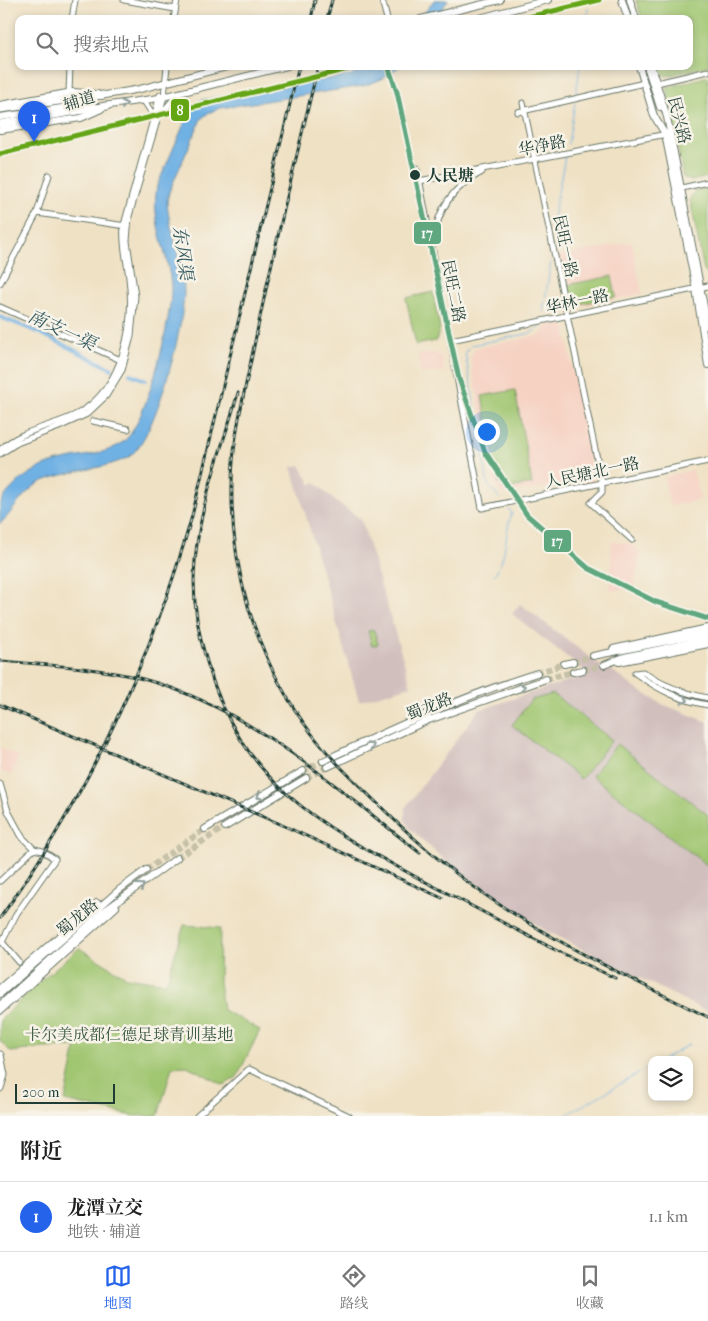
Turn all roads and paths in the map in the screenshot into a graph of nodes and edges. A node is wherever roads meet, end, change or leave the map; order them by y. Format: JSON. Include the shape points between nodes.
{"nodes":[{"id":1,"x":75,"y":0,"type":"edge"},
{"id":2,"x":124,"y":0,"type":"edge"},
{"id":3,"x":177,"y":0,"type":"edge"},
{"id":4,"x":382,"y":0,"type":"edge"},
{"id":5,"x":500,"y":0,"type":"edge"},
{"id":6,"x":548,"y":0,"type":"edge"},
{"id":7,"x":620,"y":0,"type":"edge"},
{"id":8,"x":626,"y":0,"type":"edge"},
{"id":9,"x":630,"y":0,"type":"edge"},
{"id":10,"x":486,"y":2,"type":"edge"},
{"id":11,"x":175,"y":9,"type":"junction"},
{"id":12,"x":73,"y":15,"type":"edge"},
{"id":13,"x":174,"y":15,"type":"edge"},
{"id":14,"x":386,"y":15,"type":"edge"},
{"id":15,"x":439,"y":15,"type":"edge"},
{"id":16,"x":491,"y":15,"type":"edge"},
{"id":17,"x":625,"y":15,"type":"edge"},
{"id":18,"x":631,"y":15,"type":"edge"},
{"id":19,"x":635,"y":15,"type":"edge"},
{"id":20,"x":70,"y":70,"type":"edge"},
{"id":21,"x":166,"y":70,"type":"edge"},
{"id":22,"x":214,"y":70,"type":"edge"},
{"id":23,"x":271,"y":70,"type":"edge"},
{"id":24,"x":642,"y":70,"type":"edge"},
{"id":25,"x":642,"y":70,"type":"edge"},
{"id":26,"x":648,"y":70,"type":"edge"},
{"id":27,"x":652,"y":70,"type":"edge"},
{"id":28,"x":708,"y":71,"type":"edge"},
{"id":29,"x":164,"y":83,"type":"junction"},
{"id":30,"x":644,"y":83,"type":"junction"},
{"id":31,"x":657,"y":83,"type":"junction"},
{"id":32,"x":180,"y":93,"type":"junction"},
{"id":33,"x":104,"y":95,"type":"joint"},
{"id":34,"x":162,"y":97,"type":"junction"},
{"id":35,"x":144,"y":101,"type":"junction"},
{"id":36,"x":73,"y":102,"type":"junction"},
{"id":37,"x":523,"y":103,"type":"dead end"},
{"id":38,"x":107,"y":106,"type":"junction"},
{"id":39,"x":0,"y":107,"type":"edge"},
{"id":40,"x":525,"y":110,"type":"junction"},
{"id":41,"x":518,"y":112,"type":"dead end"},
{"id":42,"x":0,"y":116,"type":"edge"},
{"id":43,"x":156,"y":117,"type":"junction"},
{"id":44,"x":660,"y":117,"type":"junction"},
{"id":45,"x":0,"y":124,"type":"edge"},
{"id":46,"x":0,"y":130,"type":"edge"},
{"id":47,"x":668,"y":134,"type":"junction"},
{"id":48,"x":535,"y":160,"type":"junction"},
{"id":49,"x":417,"y":168,"type":"dead end"},
{"id":50,"x":492,"y":168,"type":"junction"},
{"id":51,"x":49,"y":175,"type":"dead end"},
{"id":52,"x":419,"y":181,"type":"junction"},
{"id":53,"x":708,"y":182,"type":"edge"},
{"id":54,"x":682,"y":188,"type":"junction"},
{"id":55,"x":38,"y":213,"type":"junction"},
{"id":56,"x":126,"y":226,"type":"junction"},
{"id":57,"x":433,"y":246,"type":"junction"},
{"id":58,"x":0,"y":283,"type":"edge"},
{"id":59,"x":702,"y":288,"type":"edge"},
{"id":60,"x":0,"y":307,"type":"edge"},
{"id":61,"x":567,"y":315,"type":"junction"},
{"id":62,"x":708,"y":327,"type":"edge"},
{"id":63,"x":450,"y":340,"type":"junction"},
{"id":64,"x":123,"y":361,"type":"junction"},
{"id":65,"x":708,"y":366,"type":"edge"},
{"id":66,"x":93,"y":421,"type":"dead end"},
{"id":67,"x":128,"y":429,"type":"dead end"},
{"id":68,"x":0,"y":440,"type":"edge"},
{"id":69,"x":3,"y":448,"type":"edge"},
{"id":70,"x":0,"y":454,"type":"edge"},
{"id":71,"x":708,"y":461,"type":"edge"},
{"id":72,"x":602,"y":483,"type":"junction"},
{"id":73,"x":482,"y":508,"type":"joint"},
{"id":74,"x":632,"y":540,"type":"dead end"},
{"id":75,"x":708,"y":628,"type":"edge"},
{"id":76,"x":708,"y":633,"type":"edge"},
{"id":77,"x":708,"y":639,"type":"edge"},
{"id":78,"x":708,"y":644,"type":"edge"},
{"id":79,"x":600,"y":654,"type":"junction"},
{"id":80,"x":593,"y":656,"type":"tunnel mouth"},
{"id":81,"x":573,"y":662,"type":"tunnel mouth"},
{"id":82,"x":564,"y":664,"type":"tunnel mouth"},
{"id":83,"x":584,"y":670,"type":"tunnel mouth"},
{"id":84,"x":573,"y":672,"type":"tunnel mouth"},
{"id":85,"x":537,"y":673,"type":"tunnel mouth"},
{"id":86,"x":546,"y":679,"type":"tunnel mouth"},
{"id":87,"x":708,"y":698,"type":"edge"},
{"id":88,"x":708,"y":705,"type":"edge"},
{"id":89,"x":303,"y":771,"type":"tunnel mouth"},
{"id":90,"x":306,"y":778,"type":"tunnel mouth"},
{"id":91,"x":0,"y":784,"type":"edge"},
{"id":92,"x":224,"y":827,"type":"tunnel mouth"},
{"id":93,"x":205,"y":829,"type":"tunnel mouth"},
{"id":94,"x":34,"y":849,"type":"junction"},
{"id":95,"x":177,"y":858,"type":"tunnel mouth"},
{"id":96,"x":146,"y":870,"type":"tunnel mouth"},
{"id":97,"x":0,"y":881,"type":"edge"},
{"id":98,"x":119,"y":890,"type":"junction"},
{"id":99,"x":126,"y":896,"type":"junction"},
{"id":100,"x":101,"y":909,"type":"junction"},
{"id":101,"x":19,"y":962,"type":"dead end"},
{"id":102,"x":0,"y":988,"type":"edge"},
{"id":103,"x":0,"y":994,"type":"edge"},
{"id":104,"x":0,"y":1005,"type":"edge"},
{"id":105,"x":0,"y":1011,"type":"edge"},
{"id":106,"x":0,"y":1055,"type":"edge"},
{"id":107,"x":0,"y":1088,"type":"edge"},
{"id":108,"x":198,"y":1116,"type":"edge"},
{"id":109,"x":349,"y":1116,"type":"edge"}],
"edges":[{"from":1,"to":12,"type":"street"},
{"from":2,"to":11,"type":"street"},
{"from":3,"to":11,"type":"street"},
{"from":4,"to":14,"type":"street"},
{"from":5,"to":10,"type":"main road"},
{"from":6,"to":16,"type":"main road"},
{"from":7,"to":17,"type":"main road"},
{"from":8,"to":18,"type":"main road"},
{"from":9,"to":19,"type":"main road"},
{"from":10,"to":15,"type":"main road"},
{"from":11,"to":13,"type":"street"},
{"from":20,"to":36,"type":"street"},
{"from":21,"to":29,"type":"street"},
{"from":22,"to":29,"type":"main road"},
{"from":23,"to":32,"type":"main road","name":"辅道"},
{"from":24,"to":30,"type":"main road","name":"民兴路"},
{"from":25,"to":44,"type":"main road","name":"民兴路"},
{"from":26,"to":44,"type":"main road","name":"民兴路"},
{"from":27,"to":31,"type":"main road","name":"民兴路"},
{"from":28,"to":31,"type":"street"},
{"from":29,"to":33,"type":"main road"},
{"from":29,"to":34,"type":"street"},
{"from":30,"to":40,"type":"street"},
{"from":30,"to":47,"type":"main road","name":"民兴路","via":[[654,116]]},
{"from":31,"to":47,"type":"main road","name":"民兴路"},
{"from":32,"to":34,"type":"main road","name":"辅道"},
{"from":32,"to":43,"type":"street"},
{"from":33,"to":36,"type":"highway"},
{"from":34,"to":35,"type":"main road","name":"辅道"},
{"from":34,"to":43,"type":"street"},
{"from":38,"to":35,"type":"main road","name":"辅道","one_way":true},
{"from":35,"to":43,"type":"street"},
{"from":36,"to":38,"type":"highway"},
{"from":36,"to":39,"type":"highway"},
{"from":36,"to":42,"type":"main road"},
{"from":36,"to":45,"type":"highway"},
{"from":37,"to":40,"type":"street","name":"民旺一路"},
{"from":38,"to":46,"type":"main road","name":"辅道","via":[[81,118]]},
{"from":40,"to":41,"type":"street"},
{"from":40,"to":48,"type":"street","name":"民旺一路"},
{"from":43,"to":56,"type":"street"},
{"from":44,"to":47,"type":"main road"},
{"from":47,"to":48,"type":"street","name":"华净路"},
{"from":47,"to":54,"type":"main road","name":"民兴路"},
{"from":47,"to":59,"type":"main road","name":"民兴路"},
{"from":48,"to":50,"type":"street","name":"华净路"},
{"from":48,"to":61,"type":"street","name":"民旺一路"},
{"from":49,"to":52,"type":"street","name":"民旺二路"},
{"from":50,"to":52,"type":"street","name":"华净路"},
{"from":50,"to":57,"type":"street","via":[[466,181],[451,196],[440,213]]},
{"from":51,"to":55,"type":"street"},
{"from":52,"to":57,"type":"street","name":"民旺二路"},
{"from":53,"to":54,"type":"street"},
{"from":54,"to":59,"type":"main road","name":"民兴路"},
{"from":55,"to":56,"type":"street"},
{"from":55,"to":58,"type":"street"},
{"from":56,"to":64,"type":"street","via":[[135,296],[131,336]]},
{"from":57,"to":63,"type":"street","name":"民旺二路"},
{"from":59,"to":61,"type":"street","name":"华林一路"},
{"from":59,"to":62,"type":"main road","name":"民兴路"},
{"from":59,"to":65,"type":"main road","name":"民兴路"},
{"from":60,"to":64,"type":"street"},
{"from":61,"to":63,"type":"street","name":"华林一路"},
{"from":61,"to":72,"type":"street","name":"民旺一路"},
{"from":63,"to":73,"type":"street","name":"民旺二路"},
{"from":64,"to":69,"type":"street","via":[[89,407]]},
{"from":66,"to":67,"type":"street"},
{"from":68,"to":69,"type":"street"},
{"from":69,"to":70,"type":"street"},
{"from":71,"to":72,"type":"street","name":"人民塘北一路"},
{"from":72,"to":73,"type":"street","name":"人民塘北一路"},
{"from":72,"to":74,"type":"street","via":[[602,492],[591,503]]},
{"from":75,"to":79,"type":"main road"},
{"from":76,"to":79,"type":"main road"},
{"from":77,"to":78,"type":"main road","via":[[624,657],[607,664]]},
{"from":79,"to":80,"type":"main road"},
{"from":81,"to":82,"type":"main road"},
{"from":83,"to":84,"type":"main road"},
{"from":85,"to":86,"type":"main road","name":"蜀龙路","one_way":true,"via":[[424,714],[325,764],[426,721]]},
{"from":87,"to":88,"type":"street","one_way":true,"via":[[669,688],[643,672],[635,673],[670,695]]},
{"from":89,"to":93,"type":"main road","one_way":true},
{"from":90,"to":92,"type":"main road"},
{"from":91,"to":94,"type":"street","via":[[12,818],[22,837]]},
{"from":94,"to":97,"type":"street"},
{"from":94,"to":101,"type":"street","via":[[56,859],[17,913],[2,942]]},
{"from":99,"to":95,"type":"main road","name":"蜀龙路","one_way":true},
{"from":96,"to":98,"type":"main road","name":"蜀龙路"},
{"from":98,"to":100,"type":"main road","name":"蜀龙路"},
{"from":98,"to":102,"type":"main road","via":[[76,920]]},
{"from":99,"to":100,"type":"main road","name":"蜀龙路"},
{"from":99,"to":105,"type":"main road"},
{"from":100,"to":103,"type":"main road","name":"蜀龙路"},
{"from":100,"to":104,"type":"main road","name":"蜀龙路"},
{"from":106,"to":107,"type":"highway","via":[[4,1075]]},
{"from":108,"to":109,"type":"street","via":[[249,1069]]}]}
